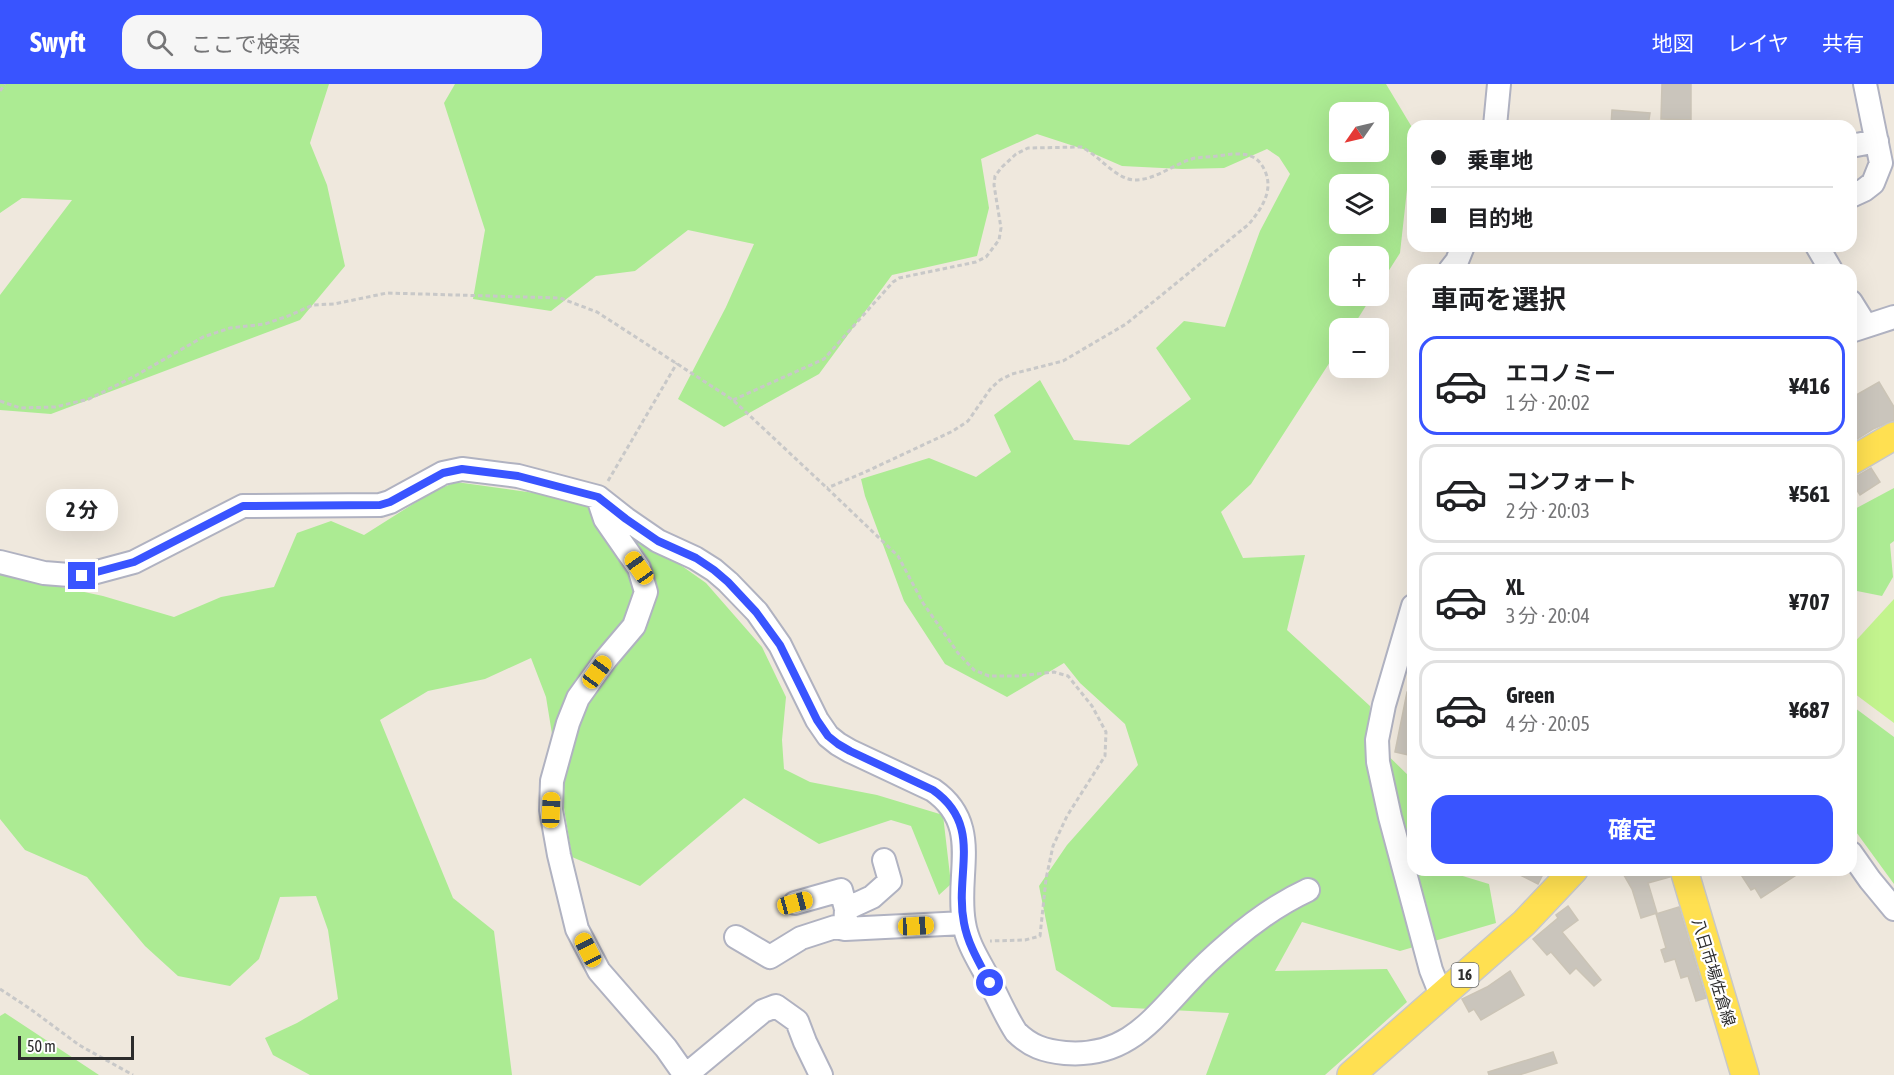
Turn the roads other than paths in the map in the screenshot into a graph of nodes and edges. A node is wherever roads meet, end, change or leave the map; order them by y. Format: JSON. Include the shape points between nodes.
{"nodes":[{"id":1,"x":1499,"y":84,"type":"edge"},
{"id":2,"x":1865,"y":84,"type":"edge"},
{"id":3,"x":1496,"y":120,"type":"edge"},
{"id":4,"x":1877,"y":141,"type":"junction"},
{"id":5,"x":1857,"y":145,"type":"edge"},
{"id":6,"x":1857,"y":193,"type":"edge"},
{"id":7,"x":1894,"y":317,"type":"edge"},
{"id":8,"x":1858,"y":328,"type":"edge"},
{"id":9,"x":1894,"y":436,"type":"edge"},
{"id":10,"x":1857,"y":458,"type":"edge"},
{"id":11,"x":598,"y":497,"type":"junction"},
{"id":12,"x":0,"y":562,"type":"edge"},
{"id":13,"x":1407,"y":626,"type":"edge"},
{"id":14,"x":884,"y":860,"type":"dead end"},
{"id":15,"x":1857,"y":861,"type":"edge"},
{"id":16,"x":1568,"y":876,"type":"edge"},
{"id":17,"x":1686,"y":876,"type":"edge"},
{"id":18,"x":1308,"y":890,"type":"dead end"},
{"id":19,"x":795,"y":903,"type":"dead end"},
{"id":20,"x":1894,"y":909,"type":"edge"},
{"id":21,"x":845,"y":919,"type":"junction"},
{"id":22,"x":967,"y":933,"type":"junction"},
{"id":23,"x":736,"y":937,"type":"dead end"},
{"id":24,"x":1441,"y":994,"type":"junction"},
{"id":25,"x":681,"y":1074,"type":"edge"},
{"id":26,"x":821,"y":1075,"type":"edge"},
{"id":27,"x":1351,"y":1075,"type":"edge"},
{"id":28,"x":1745,"y":1075,"type":"edge"}],
"edges":[{"from":1,"to":3,"type":"street"},
{"from":2,"to":4,"type":"street"},
{"from":4,"to":5,"type":"street"},
{"from":4,"to":6,"type":"street","via":[[1881,163],[1878,174],[1873,183]]},
{"from":7,"to":8,"type":"street"},
{"from":9,"to":10,"type":"main road"},
{"from":11,"to":12,"type":"street","via":[[518,476],[462,469],[443,473],[380,505],[243,506],[134,562],[82,576],[44,573]]},
{"from":11,"to":22,"type":"street","via":[[658,541],[714,570],[749,604],[780,645],[807,703],[828,736],[945,799],[962,825],[962,902]]},
{"from":11,"to":25,"type":"street","via":[[605,519],[639,568],[646,592],[634,626],[578,698],[552,781],[551,810],[577,929],[599,971],[666,1048]]},
{"from":13,"to":24,"type":"street","via":[[1384,705],[1377,740],[1378,762],[1431,970]]},
{"from":14,"to":21,"type":"street","via":[[890,881]]},
{"from":15,"to":20,"type":"street"},
{"from":16,"to":24,"type":"main road","number":"16","via":[[1524,922]]},
{"from":17,"to":28,"type":"main road","name":"八日市場佐倉線"},
{"from":18,"to":22,"type":"street","via":[[1281,903],[1231,941],[1138,1032],[1105,1051],[1058,1052],[1037,1048],[1024,1040],[1011,1024]]},
{"from":19,"to":21,"type":"street","via":[[840,890]]},
{"from":21,"to":22,"type":"street"},
{"from":21,"to":23,"type":"street","via":[[836,927],[801,938],[770,957]]},
{"from":24,"to":27,"type":"main road","number":"16"},
{"from":25,"to":26,"type":"street","via":[[763,1011],[776,1006],[797,1021]]}]}
